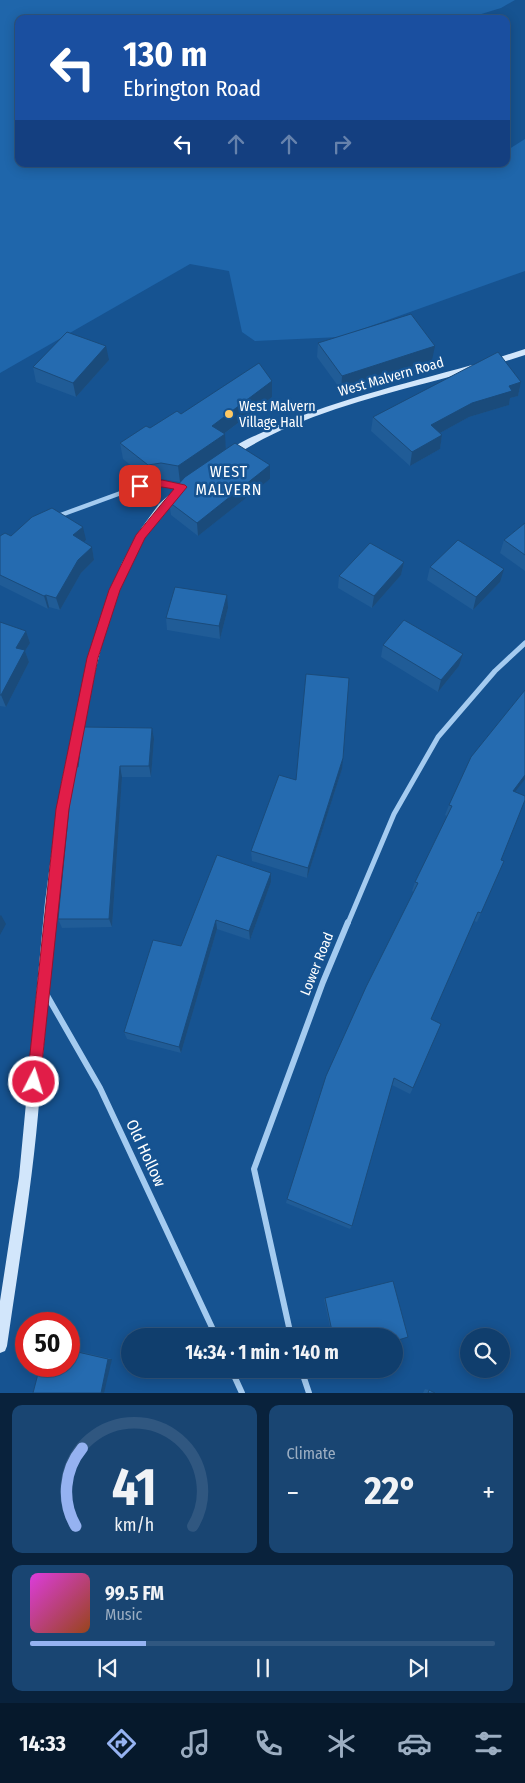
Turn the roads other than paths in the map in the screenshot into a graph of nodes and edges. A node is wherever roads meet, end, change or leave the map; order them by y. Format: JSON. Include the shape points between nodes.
{"nodes":[{"id":1,"x":525,"y":352,"type":"edge"},
{"id":2,"x":218,"y":462,"type":"edge"},
{"id":3,"x":196,"y":477,"type":"edge"},
{"id":4,"x":182,"y":487,"type":"junction"},
{"id":5,"x":54,"y":517,"type":"edge"},
{"id":6,"x":525,"y":643,"type":"edge"},
{"id":7,"x":42,"y":986,"type":"junction"},
{"id":8,"x":212,"y":1328,"type":"edge"},
{"id":9,"x":289,"y":1328,"type":"edge"},
{"id":10,"x":0,"y":1346,"type":"edge"},
{"id":11,"x":235,"y":1378,"type":"edge"},
{"id":12,"x":304,"y":1378,"type":"edge"},
{"id":13,"x":242,"y":1393,"type":"edge"},
{"id":14,"x":309,"y":1393,"type":"edge"}],
"edges":[{"from":1,"to":2,"type":"main road","name":"West Malvern Road","via":[[317,413],[252,439]]},
{"from":3,"to":4,"type":"main road"},
{"from":4,"to":5,"type":"street","via":[[162,483],[140,486]]},
{"from":4,"to":7,"type":"main road","via":[[141,535],[114,590],[93,658],[62,809]]},
{"from":6,"to":9,"type":"street","name":"Lower Road","via":[[495,671],[438,737],[394,814],[323,982],[254,1169]]},
{"from":7,"to":8,"type":"street","name":"Old Hollow","via":[[100,1088]]},
{"from":7,"to":10,"type":"main road","via":[[25,1177]]},
{"from":11,"to":13,"type":"street"},
{"from":12,"to":14,"type":"street"}]}
